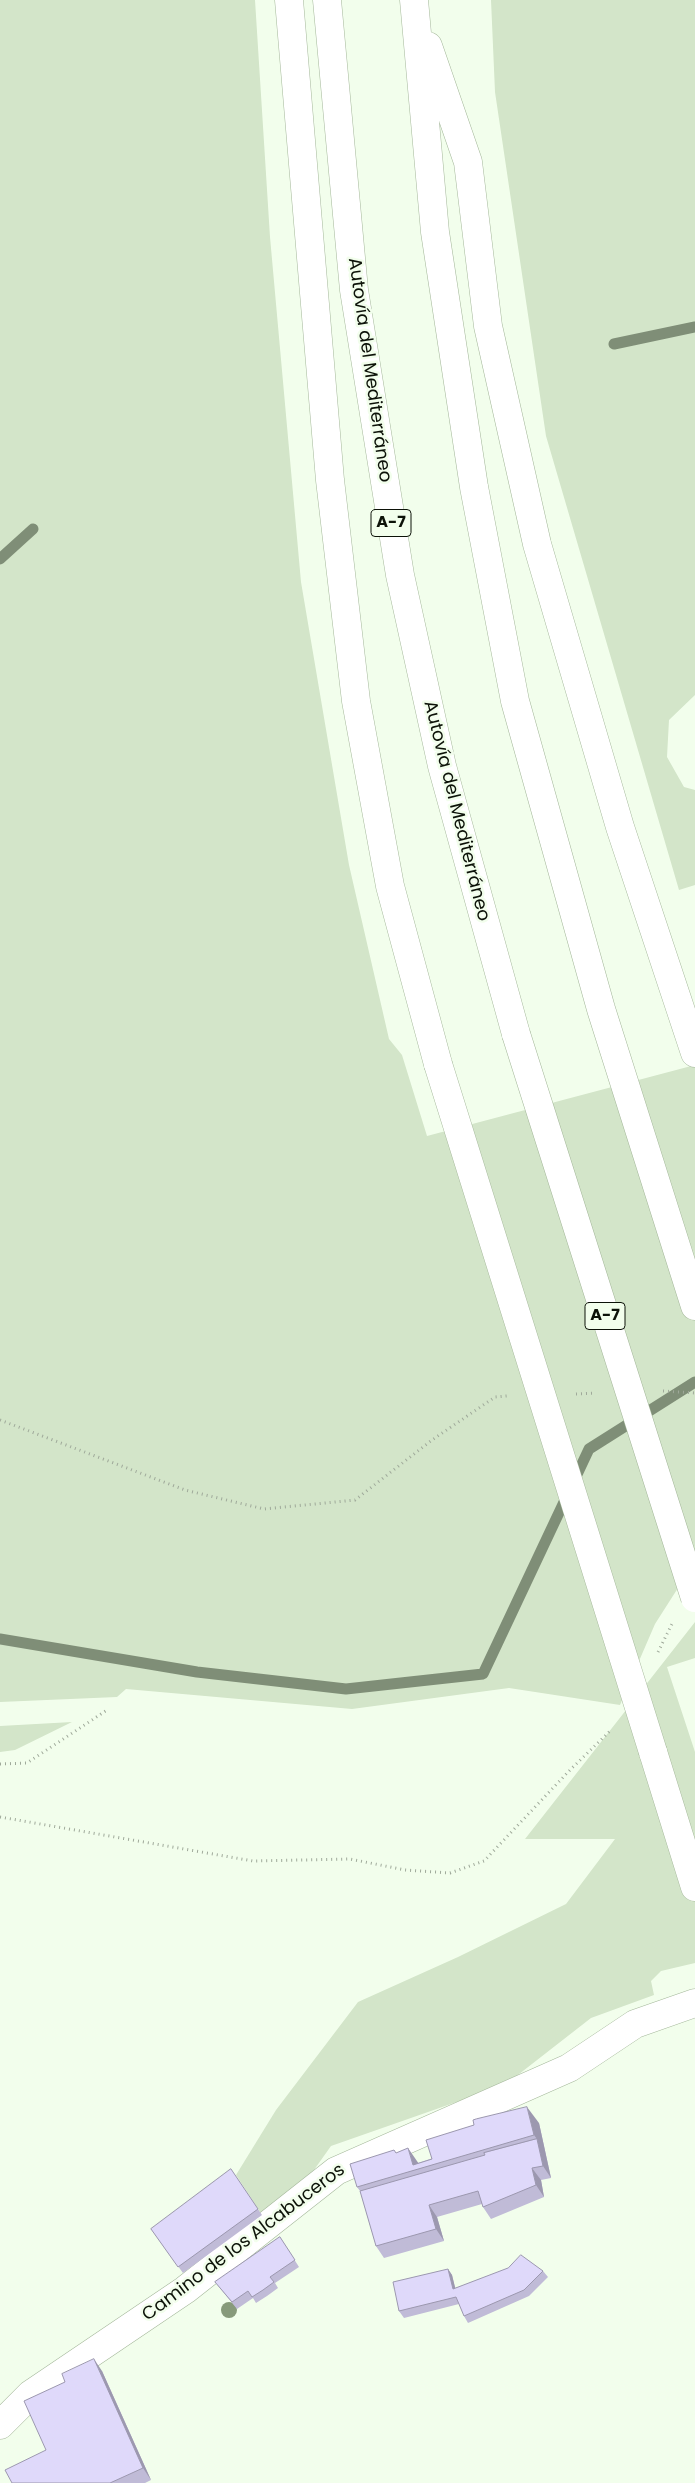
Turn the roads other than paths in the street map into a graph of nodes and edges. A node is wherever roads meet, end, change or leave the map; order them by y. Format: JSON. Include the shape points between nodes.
{"nodes":[{"id":1,"x":289,"y":0,"type":"edge"},
{"id":2,"x":327,"y":0,"type":"edge"},
{"id":3,"x":414,"y":4,"type":"edge"},
{"id":4,"x":695,"y":1053,"type":"edge"},
{"id":5,"x":695,"y":1306,"type":"edge"},
{"id":6,"x":695,"y":1598,"type":"edge"},
{"id":7,"x":695,"y":1887,"type":"edge"},
{"id":8,"x":685,"y":2006,"type":"edge"},
{"id":9,"x":0,"y":2425,"type":"edge"}],
"edges":[{"from":1,"to":7,"type":"main road","bridge":true,"via":[[330,480],[356,701],[390,886],[438,1064]]},
{"from":2,"to":6,"type":"main road","name":"Autovía del Mediterráneo","number":"A-7","bridge":true,"via":[[354,290],[400,575],[442,766],[516,1034]]},
{"from":3,"to":4,"type":"main road","via":[[468,162],[488,326],[537,544],[620,827]]},
{"from":3,"to":5,"type":"main road","via":[[436,232],[474,487],[515,701],[601,1009]]},
{"from":8,"to":9,"type":"main road","name":"Camino de los Alcabuceros","via":[[635,2024],[569,2068],[336,2171],[185,2290],[31,2394]]}]}
